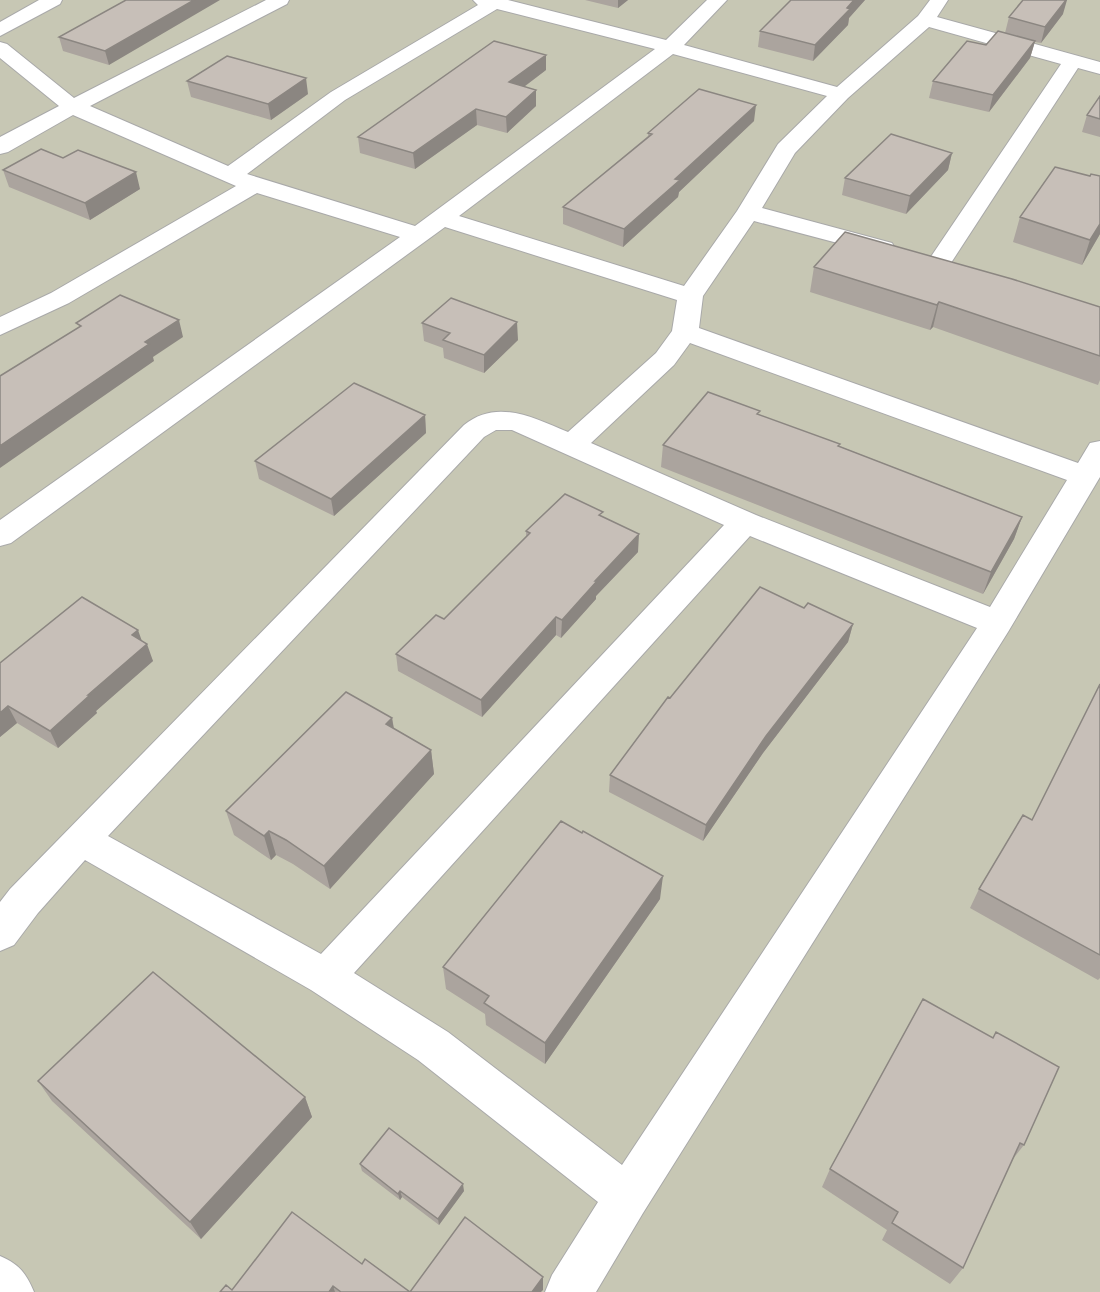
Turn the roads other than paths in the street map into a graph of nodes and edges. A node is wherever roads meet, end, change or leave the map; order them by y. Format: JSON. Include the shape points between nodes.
{"nodes":[{"id":1,"x":53,"y":0,"type":"edge"},
{"id":2,"x":280,"y":0,"type":"edge"},
{"id":3,"x":718,"y":0,"type":"edge"},
{"id":4,"x":939,"y":0,"type":"edge"},
{"id":5,"x":492,"y":1,"type":"edge"},
{"id":6,"x":925,"y":20,"type":"junction"},
{"id":7,"x":0,"y":30,"type":"edge"},
{"id":8,"x":670,"y":47,"type":"junction"},
{"id":9,"x":0,"y":48,"type":"edge"},
{"id":10,"x":1073,"y":61,"type":"junction"},
{"id":11,"x":1100,"y":68,"type":"edge"},
{"id":12,"x":841,"y":94,"type":"junction"},
{"id":13,"x":73,"y":107,"type":"junction"},
{"id":14,"x":0,"y":147,"type":"edge"},
{"id":15,"x":230,"y":175,"type":"junction"},
{"id":16,"x":254,"y":185,"type":"junction"},
{"id":17,"x":748,"y":212,"type":"junction"},
{"id":18,"x":441,"y":218,"type":"junction"},
{"id":19,"x":419,"y":235,"type":"junction"},
{"id":20,"x":690,"y":296,"type":"junction"},
{"id":21,"x":0,"y":327,"type":"edge"},
{"id":22,"x":685,"y":332,"type":"junction"},
{"id":23,"x":572,"y":444,"type":"junction"},
{"id":24,"x":1093,"y":463,"type":"edge"},
{"id":25,"x":745,"y":522,"type":"junction"},
{"id":26,"x":0,"y":535,"type":"edge"},
{"id":27,"x":997,"y":623,"type":"junction"},
{"id":28,"x":81,"y":839,"type":"junction"},
{"id":29,"x":0,"y":933,"type":"edge"},
{"id":30,"x":325,"y":977,"type":"junction"},
{"id":31,"x":627,"y":1197,"type":"junction"},
{"id":32,"x":0,"y":1279,"type":"edge"},
{"id":33,"x":10,"y":1292,"type":"edge"},
{"id":34,"x":569,"y":1292,"type":"edge"}],
"edges":[{"from":1,"to":7,"type":"street"},
{"from":2,"to":13,"type":"street"},
{"from":3,"to":8,"type":"street"},
{"from":4,"to":6,"type":"street"},
{"from":5,"to":8,"type":"street"},
{"from":5,"to":15,"type":"street","via":[[338,96]]},
{"from":6,"to":10,"type":"street"},
{"from":6,"to":12,"type":"street"},
{"from":8,"to":12,"type":"street"},
{"from":8,"to":18,"type":"street"},
{"from":9,"to":13,"type":"street"},
{"from":10,"to":11,"type":"street"},
{"from":10,"to":17,"type":"street","via":[[930,261]]},
{"from":12,"to":17,"type":"street","via":[[786,149]]},
{"from":13,"to":14,"type":"street"},
{"from":13,"to":15,"type":"street"},
{"from":15,"to":16,"type":"street"},
{"from":16,"to":19,"type":"street"},
{"from":16,"to":21,"type":"street","via":[[60,298]]},
{"from":17,"to":20,"type":"street"},
{"from":18,"to":19,"type":"street"},
{"from":18,"to":20,"type":"street"},
{"from":19,"to":26,"type":"street"},
{"from":20,"to":22,"type":"street"},
{"from":22,"to":23,"type":"street","via":[[665,359]]},
{"from":22,"to":24,"type":"street"},
{"from":23,"to":25,"type":"street"},
{"from":23,"to":28,"type":"street","via":[[517,422],[493,421],[479,426]]},
{"from":24,"to":27,"type":"street"},
{"from":25,"to":27,"type":"street"},
{"from":25,"to":30,"type":"street"},
{"from":27,"to":31,"type":"street"},
{"from":28,"to":29,"type":"street"},
{"from":28,"to":30,"type":"street"},
{"from":30,"to":31,"type":"street","via":[[433,1046]]},
{"from":31,"to":34,"type":"street"},
{"from":32,"to":33,"type":"street"}]}
